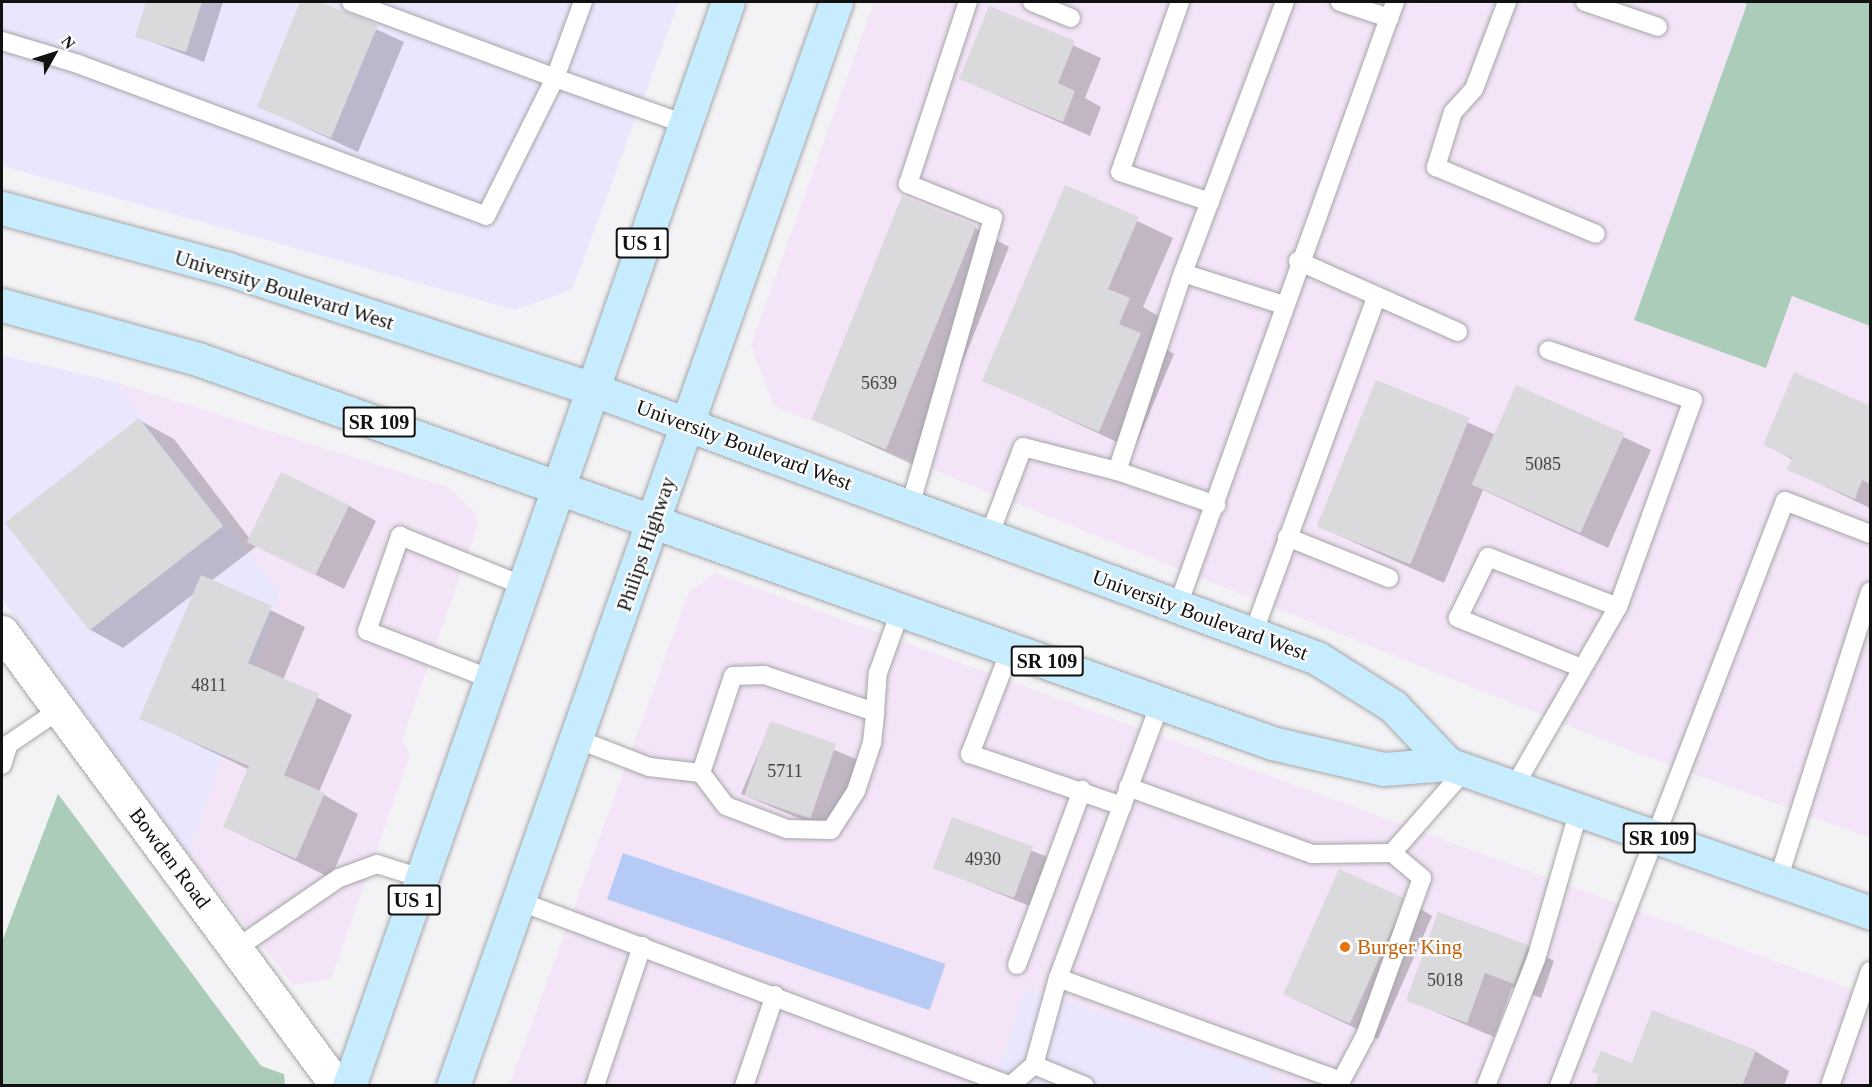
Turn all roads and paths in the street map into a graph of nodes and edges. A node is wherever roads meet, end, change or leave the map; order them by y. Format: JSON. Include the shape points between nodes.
{"nodes":[{"id":1,"x":351,"y":2,"type":"edge"},
{"id":2,"x":583,"y":2,"type":"edge"},
{"id":3,"x":728,"y":2,"type":"edge"},
{"id":4,"x":836,"y":2,"type":"edge"},
{"id":5,"x":968,"y":2,"type":"edge"},
{"id":6,"x":1032,"y":2,"type":"edge"},
{"id":7,"x":1180,"y":2,"type":"edge"},
{"id":8,"x":1285,"y":2,"type":"edge"},
{"id":9,"x":1340,"y":2,"type":"edge"},
{"id":10,"x":1508,"y":2,"type":"edge"},
{"id":11,"x":1585,"y":2,"type":"edge"},
{"id":12,"x":1392,"y":10,"type":"edge"},
{"id":13,"x":1071,"y":18,"type":"dead end"},
{"id":14,"x":1658,"y":27,"type":"dead end"},
{"id":15,"x":2,"y":41,"type":"edge"},
{"id":16,"x":555,"y":78,"type":"junction"},
{"id":17,"x":685,"y":124,"type":"junction"},
{"id":18,"x":1210,"y":202,"type":"junction"},
{"id":19,"x":2,"y":208,"type":"edge"},
{"id":20,"x":1596,"y":234,"type":"dead end"},
{"id":21,"x":1298,"y":261,"type":"junction"},
{"id":22,"x":1183,"y":273,"type":"junction"},
{"id":23,"x":1377,"y":296,"type":"junction"},
{"id":24,"x":2,"y":305,"type":"edge"},
{"id":25,"x":1283,"y":305,"type":"junction"},
{"id":26,"x":1458,"y":332,"type":"dead end"},
{"id":27,"x":1548,"y":350,"type":"dead end"},
{"id":28,"x":589,"y":388,"type":"junction"},
{"id":29,"x":687,"y":424,"type":"junction"},
{"id":30,"x":1117,"y":471,"type":"junction"},
{"id":31,"x":559,"y":485,"type":"junction"},
{"id":32,"x":1216,"y":505,"type":"junction"},
{"id":33,"x":910,"y":506,"type":"junction"},
{"id":34,"x":653,"y":519,"type":"junction"},
{"id":35,"x":1870,"y":534,"type":"edge"},
{"id":36,"x":989,"y":536,"type":"junction"},
{"id":37,"x":1287,"y":537,"type":"junction"},
{"id":38,"x":1389,"y":578,"type":"dead end"},
{"id":39,"x":524,"y":586,"type":"junction"},
{"id":40,"x":1870,"y":591,"type":"edge"},
{"id":41,"x":1618,"y":607,"type":"junction"},
{"id":42,"x":1177,"y":608,"type":"junction"},
{"id":43,"x":901,"y":609,"type":"junction"},
{"id":44,"x":1253,"y":634,"type":"junction"},
{"id":45,"x":3,"y":637,"type":"edge"},
{"id":46,"x":1011,"y":648,"type":"junction"},
{"id":47,"x":1580,"y":668,"type":"junction"},
{"id":48,"x":491,"y":679,"type":"junction"},
{"id":49,"x":1160,"y":703,"type":"junction"},
{"id":50,"x":59,"y":710,"type":"junction"},
{"id":51,"x":875,"y":712,"type":"junction"},
{"id":52,"x":577,"y":739,"type":"junction"},
{"id":53,"x":2,"y":765,"type":"edge"},
{"id":54,"x":1456,"y":767,"type":"junction"},
{"id":55,"x":701,"y":773,"type":"junction"},
{"id":56,"x":1128,"y":787,"type":"junction"},
{"id":57,"x":1514,"y":787,"type":"junction"},
{"id":58,"x":1082,"y":790,"type":"junction"},
{"id":59,"x":1122,"y":806,"type":"junction"},
{"id":60,"x":1579,"y":810,"type":"junction"},
{"id":61,"x":1658,"y":838,"type":"junction"},
{"id":62,"x":1392,"y":853,"type":"junction"},
{"id":63,"x":422,"y":878,"type":"junction"},
{"id":64,"x":1778,"y":880,"type":"junction"},
{"id":65,"x":516,"y":900,"type":"junction"},
{"id":66,"x":1870,"y":913,"type":"edge"},
{"id":67,"x":642,"y":946,"type":"junction"},
{"id":68,"x":237,"y":948,"type":"junction"},
{"id":69,"x":1017,"y":965,"type":"dead end"},
{"id":70,"x":1870,"y":971,"type":"edge"},
{"id":71,"x":1059,"y":978,"type":"junction"},
{"id":72,"x":775,"y":995,"type":"junction"},
{"id":73,"x":1034,"y":1065,"type":"junction"},
{"id":74,"x":1011,"y":1085,"type":"edge"},
{"id":75,"x":337,"y":1086,"type":"edge"},
{"id":76,"x":349,"y":1086,"type":"edge"},
{"id":77,"x":453,"y":1086,"type":"edge"},
{"id":78,"x":595,"y":1086,"type":"edge"},
{"id":79,"x":744,"y":1086,"type":"edge"},
{"id":80,"x":1085,"y":1086,"type":"edge"},
{"id":81,"x":1486,"y":1086,"type":"edge"},
{"id":82,"x":1559,"y":1086,"type":"edge"},
{"id":83,"x":1830,"y":1086,"type":"edge"}],
"edges":[{"from":1,"to":16,"type":"lane"},
{"from":2,"to":16,"type":"lane"},
{"from":3,"to":17,"type":"main road","number":"US 1"},
{"from":4,"to":29,"type":"main road","name":"Philips Highway"},
{"from":5,"to":33,"type":"lane","via":[[908,184],[993,218]]},
{"from":6,"to":13,"type":"lane"},
{"from":7,"to":18,"type":"lane","via":[[1120,172]]},
{"from":8,"to":18,"type":"lane"},
{"from":9,"to":12,"type":"lane"},
{"from":10,"to":20,"type":"lane","via":[[1474,89],[1453,112],[1436,167]]},
{"from":11,"to":14,"type":"lane"},
{"from":12,"to":21,"type":"lane"},
{"from":15,"to":16,"type":"lane","via":[[56,57],[486,216]]},
{"from":16,"to":17,"type":"lane"},
{"from":17,"to":28,"type":"main road","number":"US 1"},
{"from":18,"to":22,"type":"lane"},
{"from":19,"to":28,"type":"main road","name":"University Boulevard West","number":"SR 109","via":[[228,269]]},
{"from":21,"to":23,"type":"lane"},
{"from":21,"to":25,"type":"lane"},
{"from":22,"to":25,"type":"lane"},
{"from":22,"to":30,"type":"lane"},
{"from":23,"to":26,"type":"lane"},
{"from":23,"to":37,"type":"lane"},
{"from":24,"to":31,"type":"main road","name":"University Boulevard West","number":"SR 109","via":[[198,359]]},
{"from":25,"to":32,"type":"lane"},
{"from":27,"to":41,"type":"lane","via":[[1693,400]]},
{"from":28,"to":29,"type":"main road","name":"University Boulevard West","number":"SR 109"},
{"from":28,"to":31,"type":"main road","number":"US 1"},
{"from":29,"to":33,"type":"main road","name":"University Boulevard West","number":"SR 109"},
{"from":29,"to":34,"type":"main road","name":"Philips Highway"},
{"from":30,"to":32,"type":"lane"},
{"from":30,"to":36,"type":"lane","via":[[1023,447]]},
{"from":31,"to":34,"type":"main road","name":"University Boulevard West","number":"SR 109"},
{"from":31,"to":39,"type":"main road","number":"US 1"},
{"from":32,"to":42,"type":"lane"},
{"from":33,"to":36,"type":"main road","name":"University Boulevard West","number":"SR 109"},
{"from":34,"to":43,"type":"main road","name":"University Boulevard West","number":"SR 109"},
{"from":34,"to":52,"type":"main road","name":"Philips Highway"},
{"from":35,"to":61,"type":"lane","via":[[1785,501]]},
{"from":36,"to":42,"type":"main road","name":"University Boulevard West","number":"SR 109"},
{"from":37,"to":38,"type":"lane"},
{"from":37,"to":44,"type":"lane"},
{"from":39,"to":48,"type":"main road","number":"US 1"},
{"from":39,"to":48,"type":"lane","via":[[400,536],[367,631]]},
{"from":40,"to":64,"type":"lane"},
{"from":41,"to":47,"type":"lane"},
{"from":41,"to":47,"type":"lane","via":[[1488,557],[1458,618]]},
{"from":42,"to":44,"type":"main road","name":"University Boulevard West","number":"SR 109"},
{"from":43,"to":46,"type":"main road","name":"University Boulevard West","number":"SR 109"},
{"from":43,"to":51,"type":"lane","via":[[878,673]]},
{"from":44,"to":54,"type":"main road","name":"University Boulevard West","number":"SR 109","via":[[1317,658],[1393,706]]},
{"from":45,"to":50,"type":"street","name":"Bowden Road"},
{"from":46,"to":49,"type":"main road","name":"University Boulevard West","number":"SR 109"},
{"from":46,"to":58,"type":"lane","via":[[970,754]]},
{"from":47,"to":57,"type":"lane"},
{"from":48,"to":63,"type":"main road","number":"US 1"},
{"from":49,"to":54,"type":"main road","name":"University Boulevard West","number":"SR 109","via":[[1272,743],[1384,769]]},
{"from":49,"to":56,"type":"lane"},
{"from":50,"to":53,"type":"lane","via":[[9,744]]},
{"from":50,"to":68,"type":"street","name":"Bowden Road"},
{"from":51,"to":55,"type":"lane","via":[[764,675],[733,676]]},
{"from":51,"to":55,"type":"lane","via":[[872,743],[856,790],[831,830],[787,829],[726,806]]},
{"from":52,"to":55,"type":"lane","via":[[649,767]]},
{"from":52,"to":65,"type":"main road","name":"Philips Highway"},
{"from":54,"to":57,"type":"main road","name":"University Boulevard West","number":"SR 109"},
{"from":54,"to":62,"type":"lane"},
{"from":56,"to":59,"type":"lane"},
{"from":56,"to":62,"type":"lane","via":[[1312,854]]},
{"from":57,"to":60,"type":"main road","name":"University Boulevard West","number":"SR 109"},
{"from":58,"to":59,"type":"lane"},
{"from":58,"to":69,"type":"lane"},
{"from":59,"to":71,"type":"lane"},
{"from":60,"to":61,"type":"main road","name":"University Boulevard West","number":"SR 109"},
{"from":60,"to":81,"type":"lane","via":[[1536,959]]},
{"from":61,"to":64,"type":"main road","name":"University Boulevard West","number":"SR 109"},
{"from":61,"to":82,"type":"lane"},
{"from":62,"to":71,"type":"lane","via":[[1422,878],[1365,1036],[1341,1081]]},
{"from":63,"to":68,"type":"lane","via":[[377,864],[339,878]]},
{"from":63,"to":76,"type":"main road","number":"US 1"},
{"from":64,"to":66,"type":"main road","name":"University Boulevard West","number":"SR 109"},
{"from":65,"to":67,"type":"lane"},
{"from":65,"to":77,"type":"main road","name":"Philips Highway"},
{"from":67,"to":72,"type":"lane"},
{"from":67,"to":78,"type":"lane"},
{"from":68,"to":75,"type":"street","name":"Bowden Road"},
{"from":70,"to":83,"type":"lane"},
{"from":71,"to":73,"type":"lane"},
{"from":72,"to":74,"type":"lane"},
{"from":72,"to":79,"type":"lane"},
{"from":73,"to":74,"type":"lane"},
{"from":73,"to":80,"type":"lane"}]}
